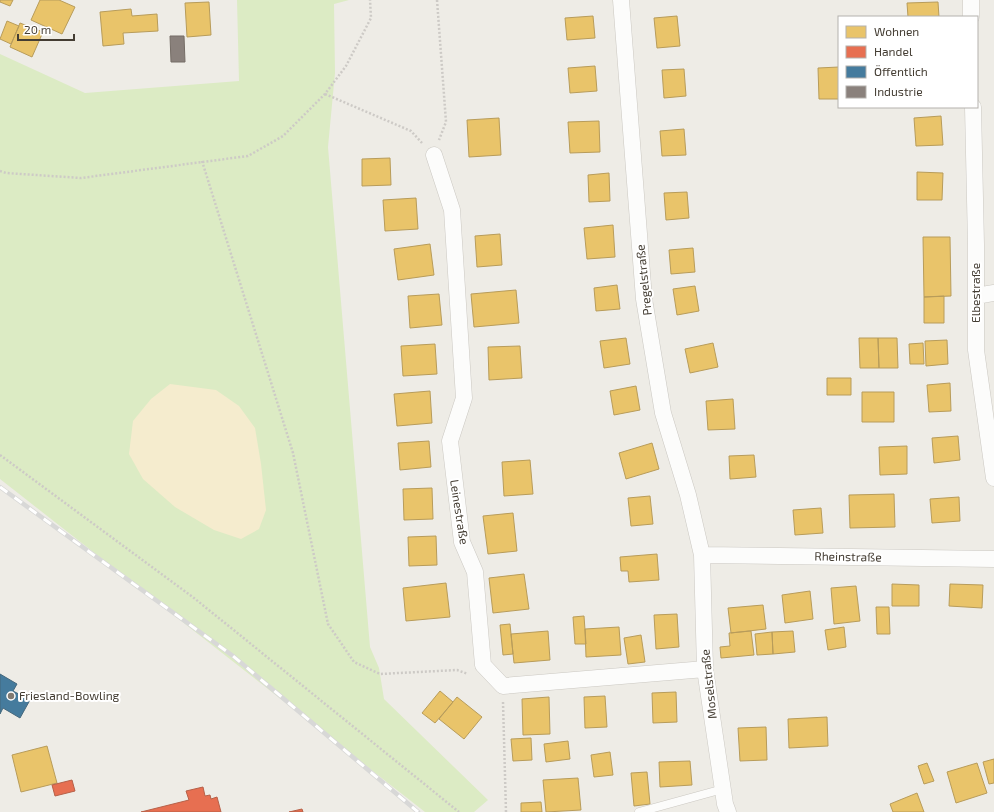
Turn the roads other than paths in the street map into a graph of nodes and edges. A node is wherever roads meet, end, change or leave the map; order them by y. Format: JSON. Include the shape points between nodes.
{"nodes":[{"id":1,"x":621,"y":0,"type":"edge"},
{"id":2,"x":971,"y":0,"type":"edge"},
{"id":3,"x":971,"y":16,"type":"edge"},
{"id":4,"x":973,"y":108,"type":"edge"},
{"id":5,"x":434,"y":155,"type":"road end"},
{"id":6,"x":994,"y":293,"type":"edge"},
{"id":7,"x":976,"y":296,"type":"junction"},
{"id":8,"x":994,"y":478,"type":"edge"},
{"id":9,"x":702,"y":555,"type":"junction"},
{"id":10,"x":994,"y":559,"type":"edge"},
{"id":11,"x":705,"y":669,"type":"junction"},
{"id":12,"x":723,"y":789,"type":"junction"},
{"id":13,"x":639,"y":812,"type":"edge"},
{"id":14,"x":728,"y":812,"type":"edge"}],
"edges":[{"from":1,"to":9,"type":"street","name":"Pregelstraße","via":[[644,299],[663,413],[688,495]]},
{"from":2,"to":3,"type":"street"},
{"from":4,"to":7,"type":"street","name":"Elbestraße"},
{"from":5,"to":11,"type":"street","name":"Leinestraße","via":[[452,210],[464,398],[450,441],[462,542],[475,572],[483,665],[503,686]]},
{"from":6,"to":7,"type":"street"},
{"from":7,"to":8,"type":"street","name":"Elbestraße","via":[[976,350]]},
{"from":9,"to":10,"type":"street","name":"Rheinstraße"},
{"from":9,"to":11,"type":"street","name":"Moselstraße"},
{"from":11,"to":12,"type":"street","name":"Moselstraße"},
{"from":12,"to":13,"type":"lane"},
{"from":12,"to":14,"type":"street","name":"Moselstraße"}]}
